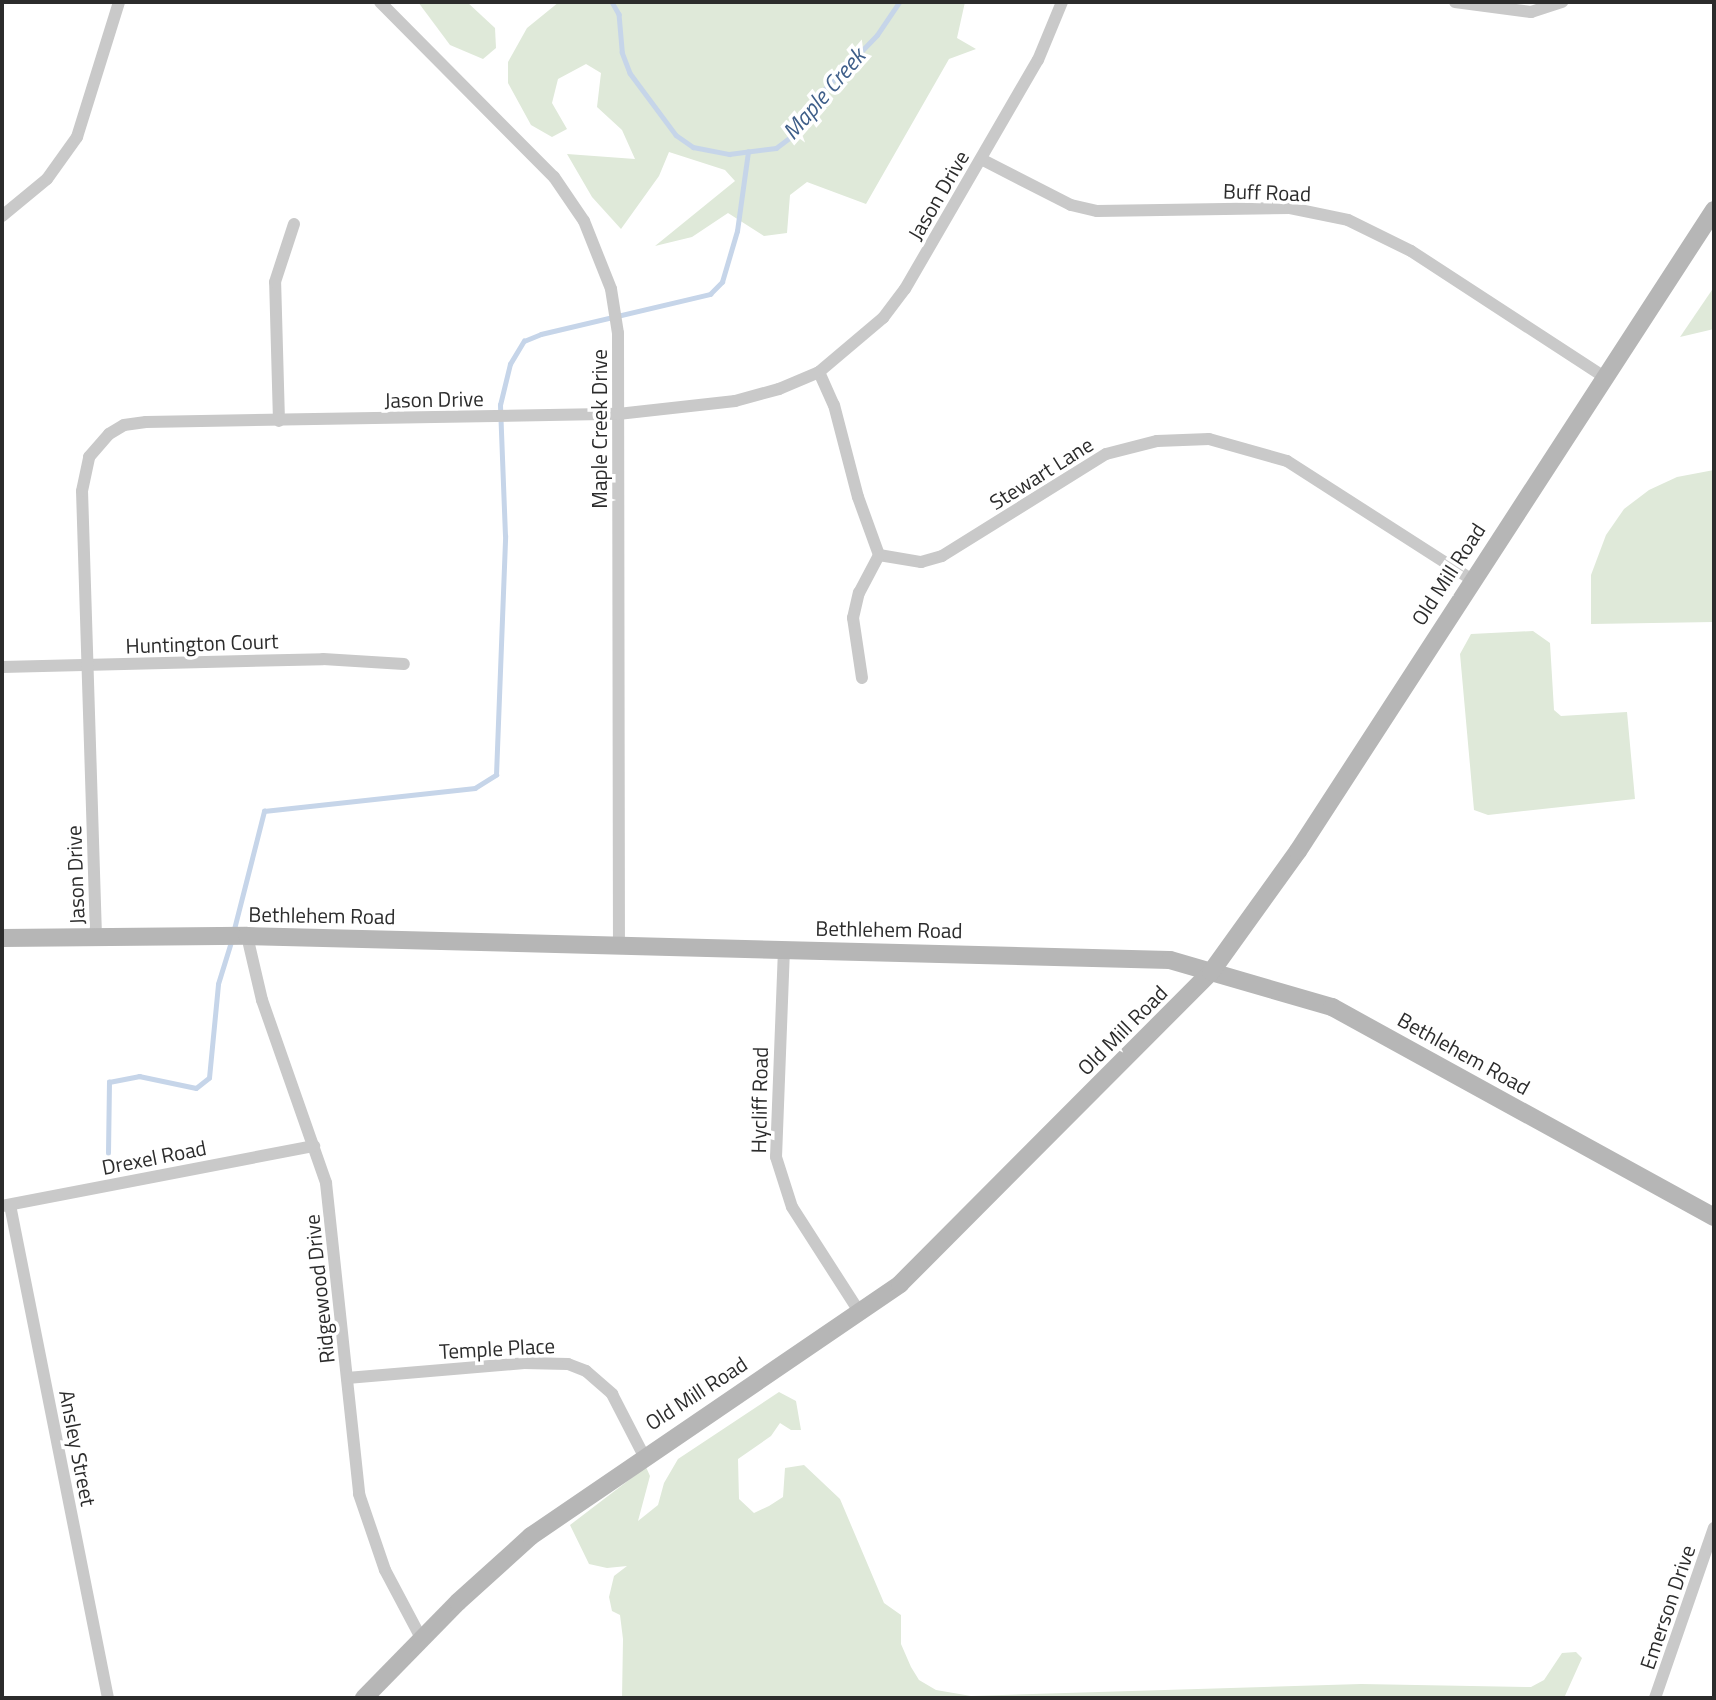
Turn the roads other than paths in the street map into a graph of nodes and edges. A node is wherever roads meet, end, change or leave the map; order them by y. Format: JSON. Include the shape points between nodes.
{"nodes":[{"id":1,"x":120,"y":2,"type":"edge"},
{"id":2,"x":380,"y":2,"type":"edge"},
{"id":3,"x":1062,"y":2,"type":"edge"},
{"id":4,"x":1455,"y":2,"type":"edge"},
{"id":5,"x":1562,"y":2,"type":"edge"},
{"id":6,"x":981,"y":159,"type":"junction"},
{"id":7,"x":1714,"y":210,"type":"edge"},
{"id":8,"x":2,"y":216,"type":"edge"},
{"id":9,"x":294,"y":224,"type":"dead end"},
{"id":10,"x":819,"y":372,"type":"junction"},
{"id":11,"x":1603,"y":376,"type":"junction"},
{"id":12,"x":618,"y":414,"type":"junction"},
{"id":13,"x":279,"y":421,"type":"junction"},
{"id":14,"x":879,"y":555,"type":"junction"},
{"id":15,"x":1472,"y":579,"type":"junction"},
{"id":16,"x":404,"y":664,"type":"dead end"},
{"id":17,"x":88,"y":666,"type":"junction"},
{"id":18,"x":2,"y":667,"type":"edge"},
{"id":19,"x":862,"y":678,"type":"dead end"},
{"id":20,"x":96,"y":936,"type":"junction"},
{"id":21,"x":247,"y":936,"type":"junction"},
{"id":22,"x":2,"y":937,"type":"edge"},
{"id":23,"x":619,"y":944,"type":"junction"},
{"id":24,"x":785,"y":949,"type":"junction"},
{"id":25,"x":1211,"y":972,"type":"junction"},
{"id":26,"x":314,"y":1146,"type":"junction"},
{"id":27,"x":6,"y":1205,"type":"edge"},
{"id":28,"x":1714,"y":1217,"type":"edge"},
{"id":29,"x":860,"y":1313,"type":"junction"},
{"id":30,"x":347,"y":1378,"type":"junction"},
{"id":31,"x":644,"y":1455,"type":"junction"},
{"id":32,"x":1714,"y":1528,"type":"edge"},
{"id":33,"x":421,"y":1638,"type":"junction"},
{"id":34,"x":108,"y":1698,"type":"edge"},
{"id":35,"x":364,"y":1698,"type":"edge"},
{"id":36,"x":1656,"y":1698,"type":"edge"}],
"edges":[{"from":1,"to":8,"type":"street","via":[[76,137],[47,179]]},
{"from":2,"to":12,"type":"street","name":"Maple Creek Drive","via":[[554,177],[584,221],[605,266],[616,309]]},
{"from":3,"to":6,"type":"street","name":"Jason Drive","via":[[1038,60]]},
{"from":4,"to":5,"type":"street","via":[[1531,12]]},
{"from":6,"to":10,"type":"street","name":"Jason Drive","via":[[898,299],[883,318]]},
{"from":6,"to":11,"type":"street","name":"Buff Road","via":[[1071,205],[1097,211],[1290,208],[1348,220],[1411,251]]},
{"from":7,"to":11,"type":"street","name":"Old Mill Road"},
{"from":9,"to":13,"type":"street","via":[[275,282]]},
{"from":10,"to":12,"type":"street","name":"Jason Drive","via":[[779,390],[735,401]]},
{"from":10,"to":14,"type":"street","via":[[834,405]]},
{"from":11,"to":15,"type":"street","name":"Old Mill Road"},
{"from":12,"to":13,"type":"street","name":"Jason Drive"},
{"from":12,"to":23,"type":"street","name":"Maple Creek Drive"},
{"from":13,"to":17,"type":"street","name":"Jason Drive","via":[[124,425],[89,457],[82,491]]},
{"from":14,"to":15,"type":"street","name":"Stewart Lane","via":[[922,562],[942,556],[1105,454],[1157,441],[1209,439],[1287,461]]},
{"from":14,"to":19,"type":"street","via":[[859,593],[853,618]]},
{"from":15,"to":25,"type":"street","name":"Old Mill Road","via":[[1298,851]]},
{"from":16,"to":17,"type":"street","name":"Huntington Court","via":[[323,659]]},
{"from":17,"to":18,"type":"street","name":"Huntington Court"},
{"from":17,"to":20,"type":"street","name":"Jason Drive"},
{"from":20,"to":21,"type":"street","name":"Bethlehem Road"},
{"from":20,"to":22,"type":"street","name":"Bethlehem Road"},
{"from":21,"to":23,"type":"street","name":"Bethlehem Road"},
{"from":21,"to":26,"type":"street","name":"Ridgewood Drive","via":[[262,1000]]},
{"from":23,"to":24,"type":"street","name":"Bethlehem Road"},
{"from":24,"to":25,"type":"street","name":"Bethlehem Road","via":[[1170,960]]},
{"from":24,"to":29,"type":"street","name":"Hycliff Road","via":[[776,1157],[792,1207]]},
{"from":25,"to":28,"type":"street","name":"Bethlehem Road","via":[[1332,1007]]},
{"from":25,"to":29,"type":"street","name":"Old Mill Road","via":[[963,1223],[900,1284]]},
{"from":26,"to":27,"type":"street","name":"Drexel Road"},
{"from":26,"to":30,"type":"street","name":"Ridgewood Drive","via":[[332,1222]]},
{"from":27,"to":34,"type":"street","name":"Ansley Street"},
{"from":29,"to":31,"type":"street","name":"Old Mill Road"},
{"from":30,"to":31,"type":"street","name":"Temple Place","via":[[524,1363],[568,1364],[586,1371],[612,1394]]},
{"from":30,"to":33,"type":"street","name":"Ridgewood Drive","via":[[353,1462],[369,1532]]},
{"from":31,"to":33,"type":"street","name":"Old Mill Road","via":[[531,1536]]},
{"from":32,"to":36,"type":"street","name":"Emerson Drive"},
{"from":33,"to":35,"type":"street","name":"Old Mill Road"}]}
